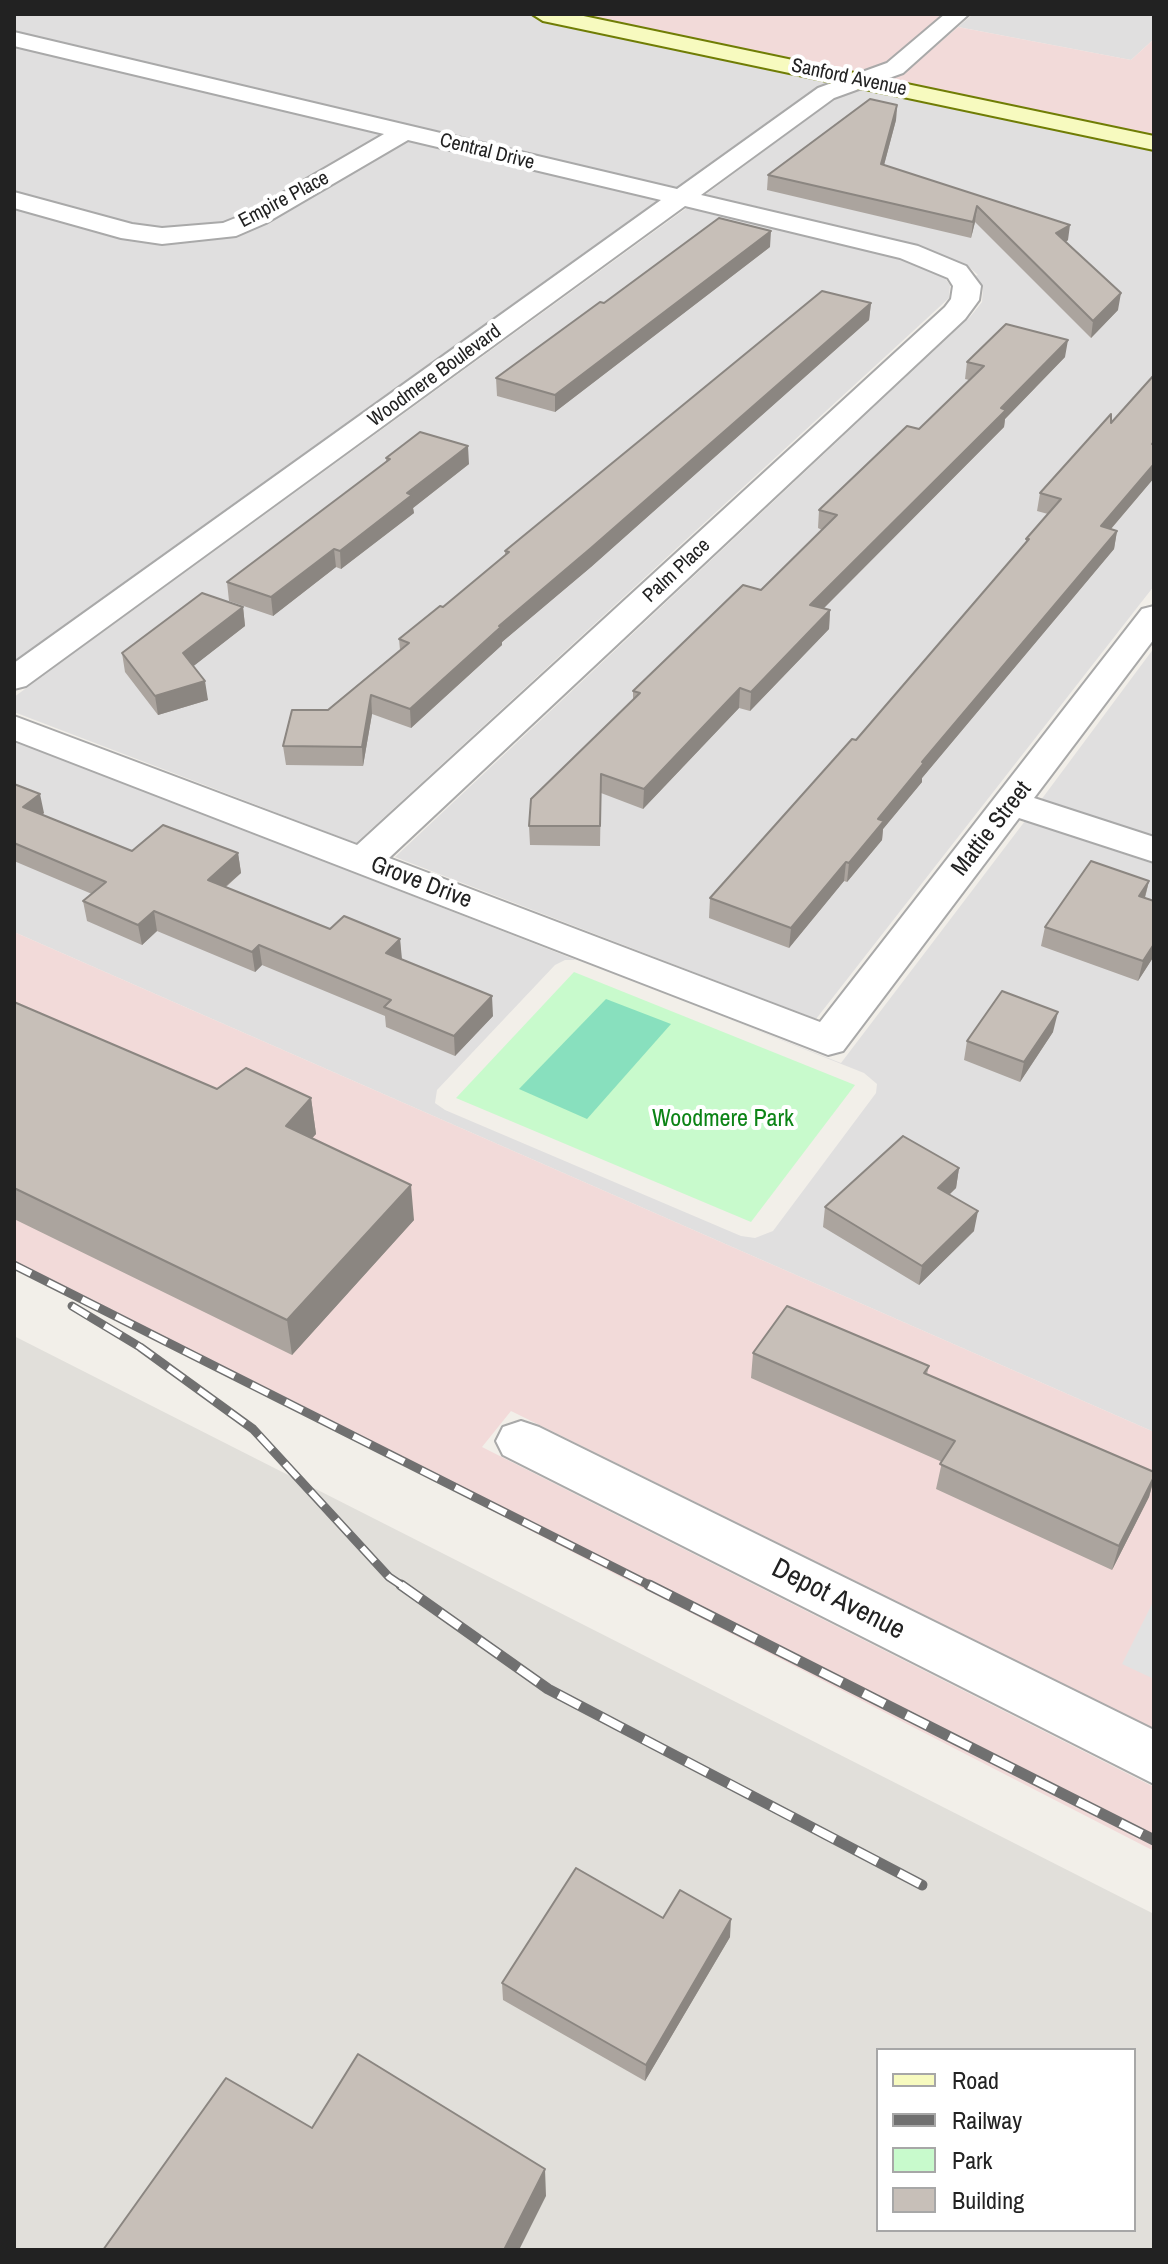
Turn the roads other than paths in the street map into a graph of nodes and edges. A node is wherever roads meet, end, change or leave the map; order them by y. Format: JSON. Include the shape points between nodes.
{"nodes":[{"id":1,"x":543,"y":14,"type":"edge"},
{"id":2,"x":958,"y":14,"type":"edge"},
{"id":3,"x":14,"y":39,"type":"edge"},
{"id":4,"x":860,"y":81,"type":"junction"},
{"id":5,"x":405,"y":132,"type":"junction"},
{"id":6,"x":1154,"y":143,"type":"edge"},
{"id":7,"x":681,"y":199,"type":"junction"},
{"id":8,"x":14,"y":200,"type":"edge"},
{"id":9,"x":957,"y":272,"type":"joint"},
{"id":10,"x":1154,"y":616,"type":"edge"},
{"id":11,"x":14,"y":679,"type":"edge"},
{"id":12,"x":14,"y":727,"type":"edge"},
{"id":13,"x":1012,"y":803,"type":"junction"},
{"id":14,"x":1154,"y":850,"type":"edge"},
{"id":15,"x":363,"y":861,"type":"junction"},
{"id":16,"x":828,"y":1041,"type":"joint"},
{"id":17,"x":521,"y":1441,"type":"dead end"},
{"id":18,"x":1154,"y":1758,"type":"edge"}],
"edges":[{"from":1,"to":4,"type":"main road","name":"Sanford Avenue"},
{"from":2,"to":4,"type":"street","name":"Woodmere Boulevard","via":[[895,68]]},
{"from":3,"to":5,"type":"street","name":"Central Drive"},
{"from":4,"to":6,"type":"main road","name":"Sanford Avenue"},
{"from":4,"to":7,"type":"street","name":"Woodmere Boulevard","via":[[826,93]]},
{"from":5,"to":7,"type":"street","name":"Central Drive"},
{"from":5,"to":8,"type":"street","name":"Empire Place","via":[[227,230],[162,236],[130,232]]},
{"from":7,"to":9,"type":"street","name":"Central Drive","via":[[909,252]]},
{"from":7,"to":11,"type":"street","name":"Woodmere Boulevard"},
{"from":9,"to":15,"type":"street","name":"Palm Place","via":[[967,286],[955,313]]},
{"from":10,"to":13,"type":"street","name":"Mattie Street"},
{"from":12,"to":15,"type":"street","name":"Grove Drive"},
{"from":13,"to":14,"type":"street"},
{"from":13,"to":16,"type":"street","name":"Mattie Street"},
{"from":15,"to":16,"type":"street","name":"Grove Drive"},
{"from":17,"to":18,"type":"street","name":"Depot Avenue"}]}
